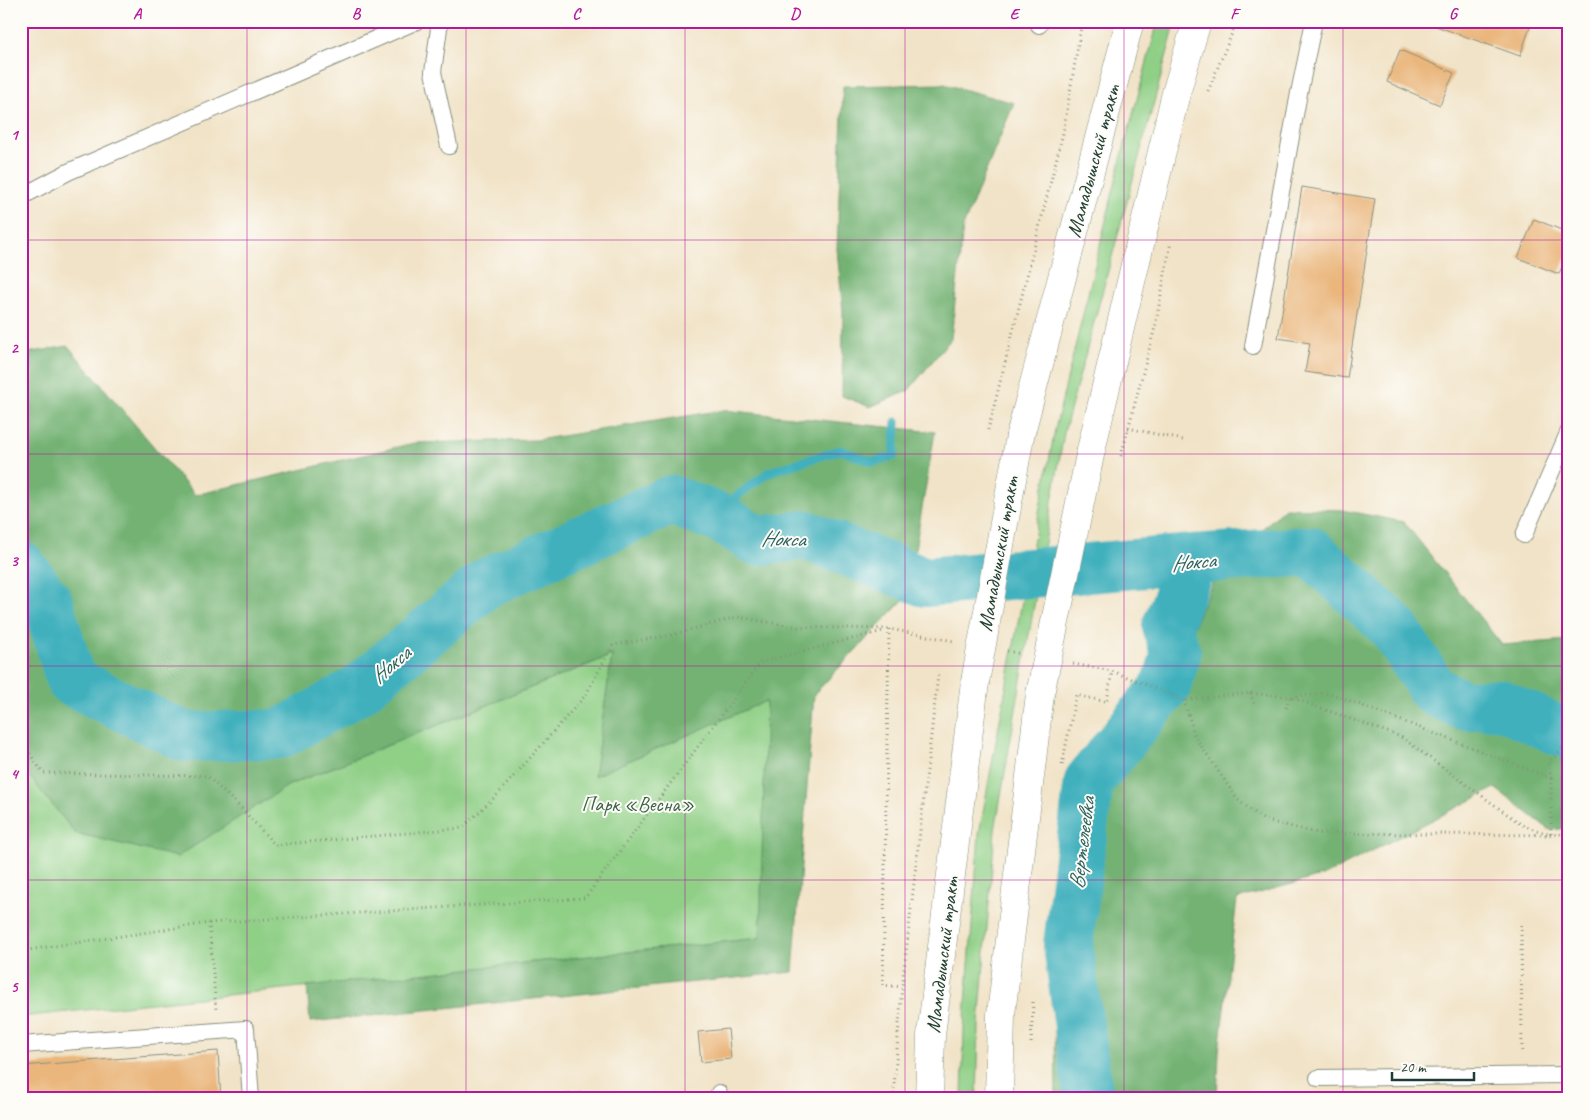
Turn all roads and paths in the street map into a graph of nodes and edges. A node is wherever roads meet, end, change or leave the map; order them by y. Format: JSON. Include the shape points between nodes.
{"nodes":[{"id":1,"x":417,"y":21,"type":"edge"},
{"id":2,"x":440,"y":21,"type":"edge"},
{"id":3,"x":1082,"y":21,"type":"edge"},
{"id":4,"x":1130,"y":21,"type":"edge"},
{"id":5,"x":1197,"y":21,"type":"edge"},
{"id":6,"x":1237,"y":21,"type":"edge"},
{"id":7,"x":1314,"y":21,"type":"edge"},
{"id":8,"x":1205,"y":99,"type":"dead end"},
{"id":9,"x":448,"y":146,"type":"dead end"},
{"id":10,"x":21,"y":197,"type":"edge"},
{"id":11,"x":1172,"y":241,"type":"dead end"},
{"id":12,"x":1253,"y":346,"type":"dead end"},
{"id":13,"x":1128,"y":428,"type":"junction"},
{"id":14,"x":988,"y":430,"type":"dead end"},
{"id":15,"x":1569,"y":431,"type":"edge"},
{"id":16,"x":1183,"y":440,"type":"dead end"},
{"id":17,"x":1121,"y":456,"type":"dead end"},
{"id":18,"x":1524,"y":535,"type":"dead end"},
{"id":19,"x":889,"y":629,"type":"junction"},
{"id":20,"x":1112,"y":671,"type":"dead end"},
{"id":21,"x":938,"y":675,"type":"dead end"},
{"id":22,"x":1131,"y":678,"type":"dead end"},
{"id":23,"x":1250,"y":693,"type":"junction"},
{"id":24,"x":1076,"y":694,"type":"dead end"},
{"id":25,"x":1290,"y":697,"type":"junction"},
{"id":26,"x":1184,"y":700,"type":"junction"},
{"id":27,"x":1255,"y":707,"type":"dead end"},
{"id":28,"x":1286,"y":708,"type":"dead end"},
{"id":29,"x":21,"y":740,"type":"edge"},
{"id":30,"x":1569,"y":744,"type":"edge"},
{"id":31,"x":1551,"y":778,"type":"junction"},
{"id":32,"x":1569,"y":833,"type":"edge"},
{"id":33,"x":1551,"y":835,"type":"junction"},
{"id":34,"x":209,"y":923,"type":"junction"},
{"id":35,"x":1521,"y":925,"type":"dead end"},
{"id":36,"x":21,"y":951,"type":"edge"},
{"id":37,"x":902,"y":987,"type":"junction"},
{"id":38,"x":218,"y":1031,"type":"junction"},
{"id":39,"x":21,"y":1045,"type":"edge"},
{"id":40,"x":1569,"y":1075,"type":"edge"},
{"id":41,"x":1522,"y":1076,"type":"junction"},
{"id":42,"x":1318,"y":1078,"type":"dead end"},
{"id":43,"x":251,"y":1099,"type":"edge"},
{"id":44,"x":893,"y":1099,"type":"edge"},
{"id":45,"x":929,"y":1099,"type":"edge"},
{"id":46,"x":999,"y":1099,"type":"edge"}],
"edges":[{"from":1,"to":10,"type":"lane","via":[[68,172]]},
{"from":2,"to":9,"type":"lane","via":[[432,72]]},
{"from":3,"to":14,"type":"path","via":[[1063,133]]},
{"from":4,"to":45,"type":"main road","name":"Мамадышский тракт","bridge":true,"via":[[1020,436],[975,682],[931,1035]]},
{"from":5,"to":46,"type":"main road","bridge":true,"via":[[1175,98],[1091,450],[1040,694],[1001,1014]]},
{"from":6,"to":8,"type":"path"},
{"from":7,"to":12,"type":"lane"},
{"from":11,"to":13,"type":"path","via":[[1155,328]]},
{"from":13,"to":16,"type":"path"},
{"from":13,"to":17,"type":"path"},
{"from":15,"to":18,"type":"lane"},
{"from":19,"to":29,"type":"path","via":[[798,627],[737,617],[671,635],[613,645],[585,696],[498,794],[462,828],[275,846],[207,776],[43,773]]},
{"from":19,"to":34,"type":"path","via":[[761,662],[585,898]]},
{"from":19,"to":37,"type":"path","via":[[883,984]]},
{"from":20,"to":24,"type":"path","via":[[1107,702]]},
{"from":21,"to":37,"type":"path"},
{"from":22,"to":26,"type":"path"},
{"from":23,"to":25,"type":"path"},
{"from":23,"to":26,"type":"path"},
{"from":23,"to":27,"type":"path"},
{"from":25,"to":28,"type":"path"},
{"from":25,"to":31,"type":"path","via":[[1329,692]]},
{"from":25,"to":33,"type":"path","via":[[1402,737],[1522,825]]},
{"from":26,"to":33,"type":"path","via":[[1195,737],[1238,800],[1264,820],[1317,833]]},
{"from":30,"to":31,"type":"path","via":[[1549,761]]},
{"from":31,"to":33,"type":"path"},
{"from":32,"to":33,"type":"path"},
{"from":34,"to":36,"type":"path"},
{"from":34,"to":38,"type":"path"},
{"from":35,"to":41,"type":"path"},
{"from":37,"to":44,"type":"path"},
{"from":38,"to":39,"type":"lane"},
{"from":38,"to":43,"type":"lane","via":[[246,1029]]},
{"from":40,"to":41,"type":"lane"},
{"from":41,"to":42,"type":"lane"}]}
